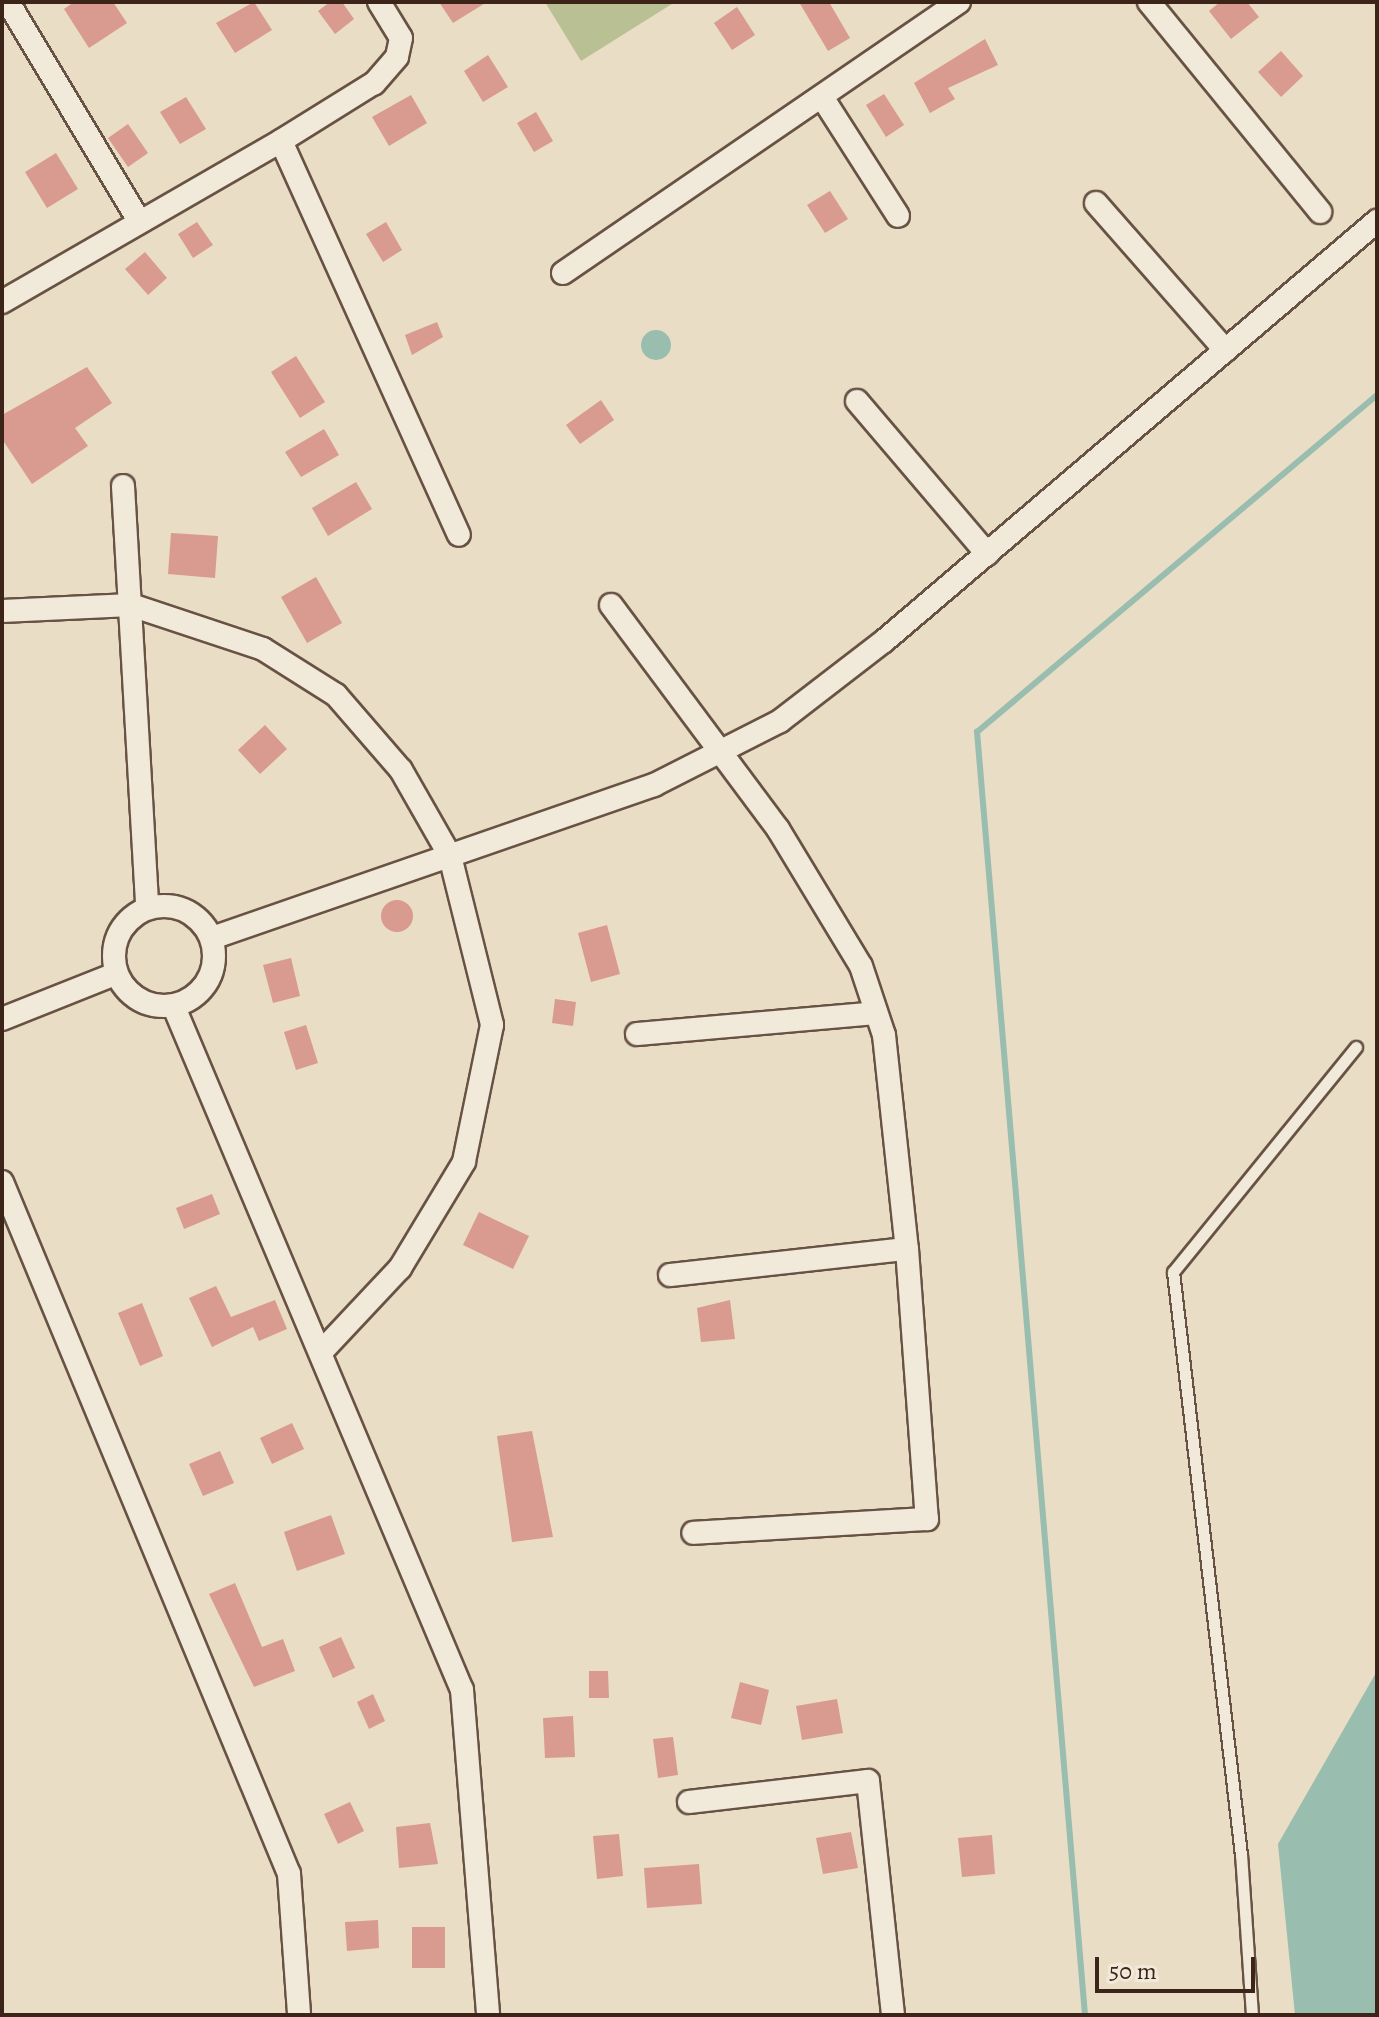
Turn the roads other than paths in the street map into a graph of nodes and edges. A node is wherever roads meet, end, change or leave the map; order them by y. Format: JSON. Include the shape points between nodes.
{"nodes":[{"id":1,"x":8,"y":2,"type":"edge"},
{"id":2,"x":379,"y":2,"type":"edge"},
{"id":3,"x":959,"y":2,"type":"edge"},
{"id":4,"x":1149,"y":2,"type":"edge"},
{"id":5,"x":822,"y":97,"type":"junction"},
{"id":6,"x":281,"y":141,"type":"junction"},
{"id":7,"x":1096,"y":203,"type":"dead end"},
{"id":8,"x":1320,"y":212,"type":"dead end"},
{"id":9,"x":898,"y":216,"type":"dead end"},
{"id":10,"x":138,"y":219,"type":"junction"},
{"id":11,"x":1377,"y":221,"type":"edge"},
{"id":12,"x":563,"y":273,"type":"dead end"},
{"id":13,"x":2,"y":302,"type":"edge"},
{"id":14,"x":1225,"y":350,"type":"junction"},
{"id":15,"x":857,"y":401,"type":"dead end"},
{"id":16,"x":123,"y":486,"type":"dead end"},
{"id":17,"x":459,"y":535,"type":"dead end"},
{"id":18,"x":987,"y":554,"type":"junction"},
{"id":19,"x":131,"y":605,"type":"junction"},
{"id":20,"x":611,"y":605,"type":"dead end"},
{"id":21,"x":2,"y":611,"type":"edge"},
{"id":22,"x":724,"y":752,"type":"junction"},
{"id":23,"x":450,"y":856,"type":"junction"},
{"id":24,"x":147,"y":907,"type":"junction"},
{"id":25,"x":212,"y":938,"type":"junction"},
{"id":26,"x":115,"y":974,"type":"junction"},
{"id":27,"x":174,"y":1007,"type":"junction"},
{"id":28,"x":876,"y":1013,"type":"junction"},
{"id":29,"x":2,"y":1019,"type":"edge"},
{"id":30,"x":637,"y":1034,"type":"dead end"},
{"id":31,"x":1356,"y":1047,"type":"dead end"},
{"id":32,"x":2,"y":1182,"type":"edge"},
{"id":33,"x":907,"y":1249,"type":"junction"},
{"id":34,"x":670,"y":1275,"type":"dead end"},
{"id":35,"x":321,"y":1352,"type":"junction"},
{"id":36,"x":693,"y":1533,"type":"dead end"},
{"id":37,"x":689,"y":1802,"type":"dead end"},
{"id":38,"x":299,"y":2015,"type":"edge"},
{"id":39,"x":488,"y":2015,"type":"edge"},
{"id":40,"x":893,"y":2015,"type":"edge"},
{"id":41,"x":1252,"y":2015,"type":"edge"}],
"edges":[{"from":1,"to":10,"type":"street"},
{"from":2,"to":6,"type":"street","via":[[401,38],[397,57],[374,83]]},
{"from":3,"to":5,"type":"street"},
{"from":4,"to":8,"type":"street"},
{"from":5,"to":9,"type":"street"},
{"from":5,"to":12,"type":"street"},
{"from":6,"to":10,"type":"street"},
{"from":6,"to":17,"type":"street"},
{"from":7,"to":14,"type":"street"},
{"from":10,"to":13,"type":"street"},
{"from":11,"to":14,"type":"street"},
{"from":14,"to":18,"type":"street"},
{"from":15,"to":18,"type":"street"},
{"from":16,"to":19,"type":"street"},
{"from":18,"to":22,"type":"street","via":[[780,721]]},
{"from":19,"to":21,"type":"street"},
{"from":19,"to":23,"type":"street","via":[[263,649],[336,695],[401,770]]},
{"from":19,"to":24,"type":"street"},
{"from":20,"to":22,"type":"street"},
{"from":22,"to":23,"type":"street","via":[[654,785]]},
{"from":22,"to":28,"type":"street","via":[[861,966]]},
{"from":23,"to":25,"type":"street"},
{"from":23,"to":35,"type":"street","via":[[492,1025],[464,1162],[400,1268]]},
{"from":24,"to":25,"type":"street","via":[[174,905],[197,917]]},
{"from":24,"to":26,"type":"street","via":[[125,922],[113,946]]},
{"from":25,"to":27,"type":"street","via":[[214,967],[200,993]]},
{"from":26,"to":27,"type":"street","via":[[138,1001]]},
{"from":26,"to":29,"type":"street"},
{"from":27,"to":35,"type":"street"},
{"from":28,"to":30,"type":"street"},
{"from":28,"to":33,"type":"street"},
{"from":31,"to":41,"type":"lane","via":[[1173,1272],[1241,1855]]},
{"from":32,"to":38,"type":"street","via":[[289,1874]]},
{"from":33,"to":34,"type":"street"},
{"from":33,"to":36,"type":"street","via":[[927,1519]]},
{"from":35,"to":39,"type":"street","via":[[462,1690]]},
{"from":37,"to":40,"type":"street","via":[[868,1781]]}]}
